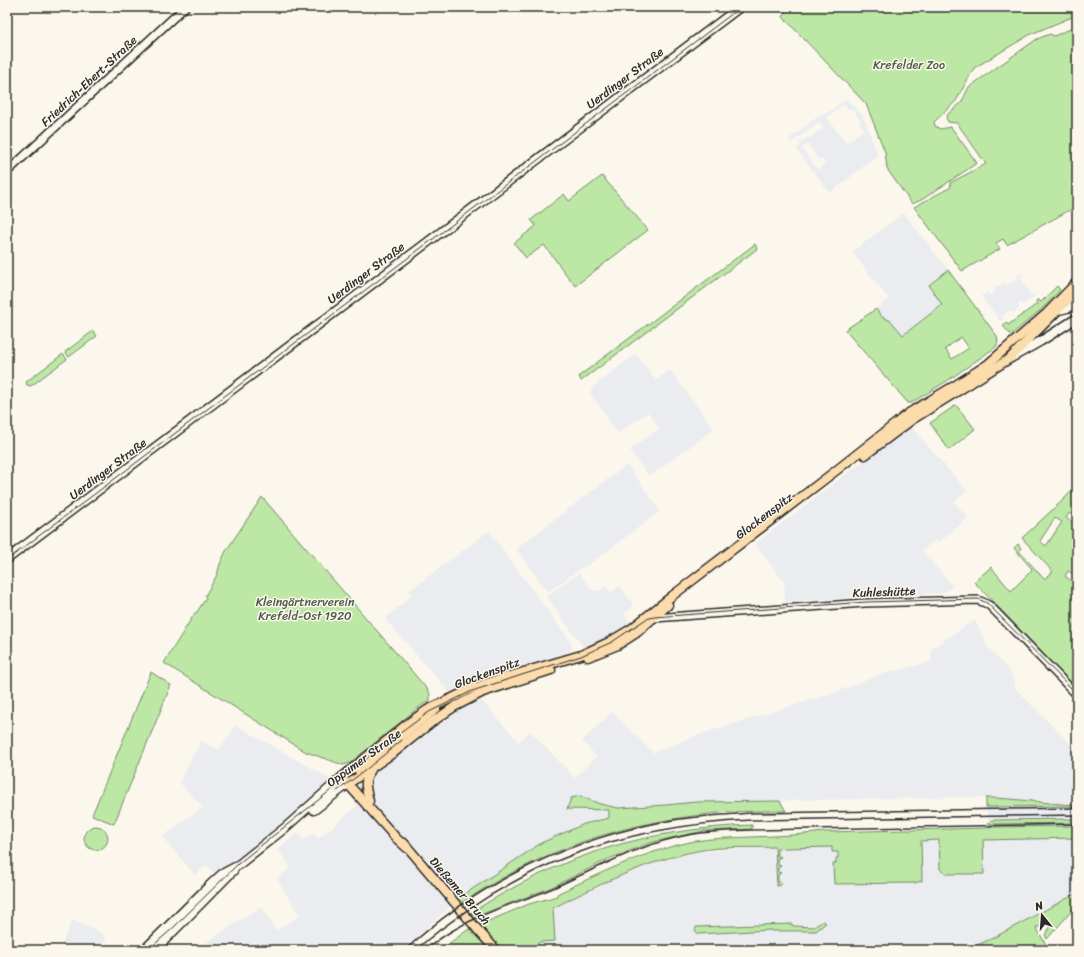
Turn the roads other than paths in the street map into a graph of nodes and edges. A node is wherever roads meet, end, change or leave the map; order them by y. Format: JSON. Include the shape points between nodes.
{"nodes":[{"id":1,"x":185,"y":7,"type":"edge"},
{"id":2,"x":740,"y":7,"type":"edge"},
{"id":3,"x":7,"y":172,"type":"edge"},
{"id":4,"x":1077,"y":282,"type":"edge"},
{"id":5,"x":1077,"y":291,"type":"edge"},
{"id":6,"x":1077,"y":306,"type":"edge"},
{"id":7,"x":1058,"y":310,"type":"junction"},
{"id":8,"x":1046,"y":314,"type":"junction"},
{"id":9,"x":1077,"y":318,"type":"edge"},
{"id":10,"x":1009,"y":359,"type":"junction"},
{"id":11,"x":7,"y":559,"type":"edge"},
{"id":12,"x":664,"y":608,"type":"junction"},
{"id":13,"x":686,"y":615,"type":"junction"},
{"id":14,"x":652,"y":616,"type":"junction"},
{"id":15,"x":1077,"y":695,"type":"edge"},
{"id":16,"x":444,"y":702,"type":"junction"},
{"id":17,"x":454,"y":707,"type":"joint"},
{"id":18,"x":372,"y":767,"type":"junction"},
{"id":19,"x":343,"y":776,"type":"junction"},
{"id":20,"x":350,"y":783,"type":"junction"},
{"id":21,"x":369,"y":801,"type":"junction"},
{"id":22,"x":286,"y":827,"type":"junction"},
{"id":23,"x":407,"y":848,"type":"junction"},
{"id":24,"x":237,"y":866,"type":"junction"},
{"id":25,"x":144,"y":950,"type":"edge"},
{"id":26,"x":155,"y":950,"type":"edge"},
{"id":27,"x":496,"y":950,"type":"edge"}],
"edges":[{"from":1,"to":3,"type":"street","name":"Friedrich-Ebert-Straße"},
{"from":2,"to":11,"type":"main road","name":"Uerdinger Straße"},
{"from":4,"to":8,"type":"main road","name":"Glockenspitz"},
{"from":5,"to":7,"type":"main road"},
{"from":6,"to":7,"type":"main road"},
{"from":7,"to":8,"type":"main road"},
{"from":7,"to":10,"type":"main road"},
{"from":8,"to":14,"type":"main road","name":"Glockenspitz","via":[[982,368],[908,413]]},
{"from":9,"to":10,"type":"main road","name":"Glockenspitz"},
{"from":10,"to":12,"type":"main road","name":"Glockenspitz","via":[[913,419]]},
{"from":12,"to":13,"type":"street"},
{"from":12,"to":14,"type":"main road","name":"Glockenspitz"},
{"from":13,"to":14,"type":"street","name":"Kuhleshütte"},
{"from":13,"to":15,"type":"street","name":"Kuhleshütte","via":[[866,603],[978,600],[990,606]]},
{"from":14,"to":16,"type":"main road","name":"Glockenspitz","via":[[622,635],[587,652],[490,682]]},
{"from":14,"to":17,"type":"main road","name":"Glockenspitz","via":[[636,634],[618,645],[483,692]]},
{"from":16,"to":19,"type":"main road","name":"Oppumer Straße","via":[[416,717]]},
{"from":16,"to":20,"type":"main road","via":[[358,771]]},
{"from":17,"to":18,"type":"main road","name":"Oppumer Straße"},
{"from":18,"to":20,"type":"main road","name":"Oppumer Straße"},
{"from":18,"to":21,"type":"main road","via":[[365,786]]},
{"from":19,"to":20,"type":"main road","name":"Dießemer Bruch"},
{"from":19,"to":22,"type":"main road","name":"Oppumer Straße"},
{"from":20,"to":21,"type":"main road","name":"Dießemer Bruch"},
{"from":20,"to":22,"type":"main road","name":"Oppumer Straße","via":[[303,818]]},
{"from":20,"to":23,"type":"main road","name":"Dießemer Bruch","via":[[354,791]]},
{"from":21,"to":23,"type":"main road","name":"Dießemer Bruch"},
{"from":22,"to":24,"type":"main road","name":"Oppumer Straße"},
{"from":23,"to":27,"type":"main road","name":"Dießemer Bruch"},
{"from":24,"to":25,"type":"main road","name":"Oppumer Straße","via":[[222,874]]},
{"from":24,"to":26,"type":"main road","name":"Oppumer Straße"}]}
